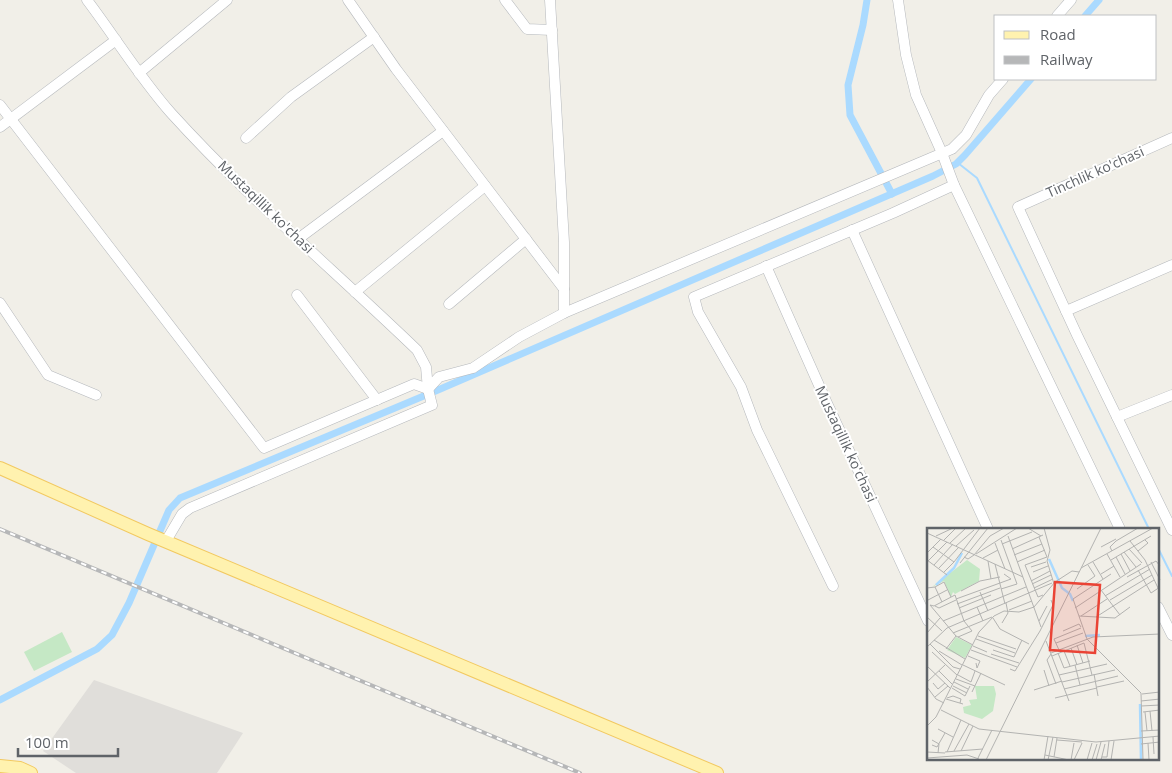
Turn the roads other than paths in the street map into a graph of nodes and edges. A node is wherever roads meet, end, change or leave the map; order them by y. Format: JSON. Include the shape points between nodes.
{"nodes":[{"id":1,"x":227,"y":0,"type":"edge"},
{"id":2,"x":348,"y":0,"type":"edge"},
{"id":3,"x":505,"y":0,"type":"edge"},
{"id":4,"x":550,"y":0,"type":"edge"},
{"id":5,"x":898,"y":0,"type":"edge"},
{"id":6,"x":1071,"y":0,"type":"edge"},
{"id":7,"x":91,"y":2,"type":"edge"},
{"id":8,"x":1058,"y":15,"type":"edge"},
{"id":9,"x":552,"y":30,"type":"junction"},
{"id":10,"x":374,"y":37,"type":"junction"},
{"id":11,"x":116,"y":40,"type":"junction"},
{"id":12,"x":140,"y":73,"type":"junction"},
{"id":13,"x":1002,"y":80,"type":"edge"},
{"id":14,"x":0,"y":105,"type":"edge"},
{"id":15,"x":11,"y":120,"type":"junction"},
{"id":16,"x":0,"y":127,"type":"edge"},
{"id":17,"x":443,"y":131,"type":"junction"},
{"id":18,"x":246,"y":138,"type":"dead end"},
{"id":19,"x":1172,"y":138,"type":"edge"},
{"id":20,"x":942,"y":153,"type":"junction"},
{"id":21,"x":954,"y":185,"type":"junction"},
{"id":22,"x":484,"y":186,"type":"junction"},
{"id":23,"x":852,"y":230,"type":"junction"},
{"id":24,"x":298,"y":239,"type":"junction"},
{"id":25,"x":526,"y":240,"type":"junction"},
{"id":26,"x":1172,"y":265,"type":"edge"},
{"id":27,"x":766,"y":266,"type":"junction"},
{"id":28,"x":564,"y":289,"type":"junction"},
{"id":29,"x":355,"y":292,"type":"junction"},
{"id":30,"x":297,"y":295,"type":"dead end"},
{"id":31,"x":0,"y":303,"type":"edge"},
{"id":32,"x":449,"y":304,"type":"dead end"},
{"id":33,"x":1066,"y":311,"type":"junction"},
{"id":34,"x":564,"y":313,"type":"junction"},
{"id":35,"x":428,"y":389,"type":"junction"},
{"id":36,"x":96,"y":395,"type":"dead end"},
{"id":37,"x":1172,"y":395,"type":"edge"},
{"id":38,"x":376,"y":400,"type":"junction"},
{"id":39,"x":1117,"y":417,"type":"junction"},
{"id":40,"x":0,"y":468,"type":"edge"},
{"id":41,"x":988,"y":528,"type":"edge"},
{"id":42,"x":1120,"y":528,"type":"edge"},
{"id":43,"x":1172,"y":530,"type":"edge"},
{"id":44,"x":166,"y":541,"type":"junction"},
{"id":45,"x":833,"y":586,"type":"dead end"},
{"id":46,"x":1160,"y":611,"type":"edge"},
{"id":47,"x":927,"y":619,"type":"edge"},
{"id":48,"x":1170,"y":631,"type":"edge"},
{"id":49,"x":0,"y":766,"type":"edge"},
{"id":50,"x":31,"y":773,"type":"edge"},
{"id":51,"x":717,"y":773,"type":"edge"}],
"edges":[{"from":1,"to":12,"type":"street"},
{"from":2,"to":10,"type":"street"},
{"from":3,"to":9,"type":"street","via":[[527,29]]},
{"from":4,"to":9,"type":"street"},
{"from":5,"to":20,"type":"street","via":[[916,95]]},
{"from":6,"to":8,"type":"street"},
{"from":7,"to":11,"type":"street","name":"Mustaqillik ko'chasi"},
{"from":9,"to":28,"type":"street"},
{"from":10,"to":17,"type":"street"},
{"from":10,"to":18,"type":"street","via":[[291,98]]},
{"from":11,"to":12,"type":"street","name":"Mustaqillik ko'chasi"},
{"from":11,"to":15,"type":"street"},
{"from":12,"to":24,"type":"street","name":"Mustaqillik ko'chasi","via":[[170,111],[242,187]]},
{"from":13,"to":20,"type":"street","via":[[989,95],[966,135],[952,149]]},
{"from":14,"to":15,"type":"street"},
{"from":15,"to":16,"type":"street"},
{"from":15,"to":38,"type":"street","via":[[264,448]]},
{"from":17,"to":22,"type":"street"},
{"from":17,"to":24,"type":"street"},
{"from":19,"to":33,"type":"street","name":"Tinchlik ko'chasi","via":[[1018,207]]},
{"from":20,"to":21,"type":"street"},
{"from":20,"to":34,"type":"street"},
{"from":21,"to":23,"type":"street"},
{"from":21,"to":42,"type":"street"},
{"from":22,"to":25,"type":"street"},
{"from":22,"to":29,"type":"street"},
{"from":23,"to":27,"type":"street"},
{"from":23,"to":41,"type":"street"},
{"from":24,"to":29,"type":"street","name":"Mustaqillik ko'chasi"},
{"from":25,"to":28,"type":"street"},
{"from":25,"to":32,"type":"street"},
{"from":26,"to":33,"type":"street"},
{"from":27,"to":45,"type":"street","via":[[694,297],[698,312],[741,387],[758,430]]},
{"from":27,"to":47,"type":"street","name":"Mustaqillik ko'chasi"},
{"from":28,"to":34,"type":"street"},
{"from":29,"to":35,"type":"street","name":"Mustaqillik ko'chasi","via":[[417,350],[426,367]]},
{"from":30,"to":38,"type":"street"},
{"from":31,"to":36,"type":"street","via":[[48,375]]},
{"from":33,"to":39,"type":"street"},
{"from":34,"to":35,"type":"street","via":[[519,337],[473,368],[439,377]]},
{"from":35,"to":38,"type":"street","via":[[414,384]]},
{"from":35,"to":44,"type":"street","name":"Mustaqillik ko'chasi","via":[[432,405],[190,508],[182,514]]},
{"from":37,"to":39,"type":"street"},
{"from":39,"to":43,"type":"street"},
{"from":40,"to":44,"type":"main road"},
{"from":44,"to":51,"type":"main road"},
{"from":46,"to":48,"type":"street"},
{"from":49,"to":50,"type":"main road"}]}
